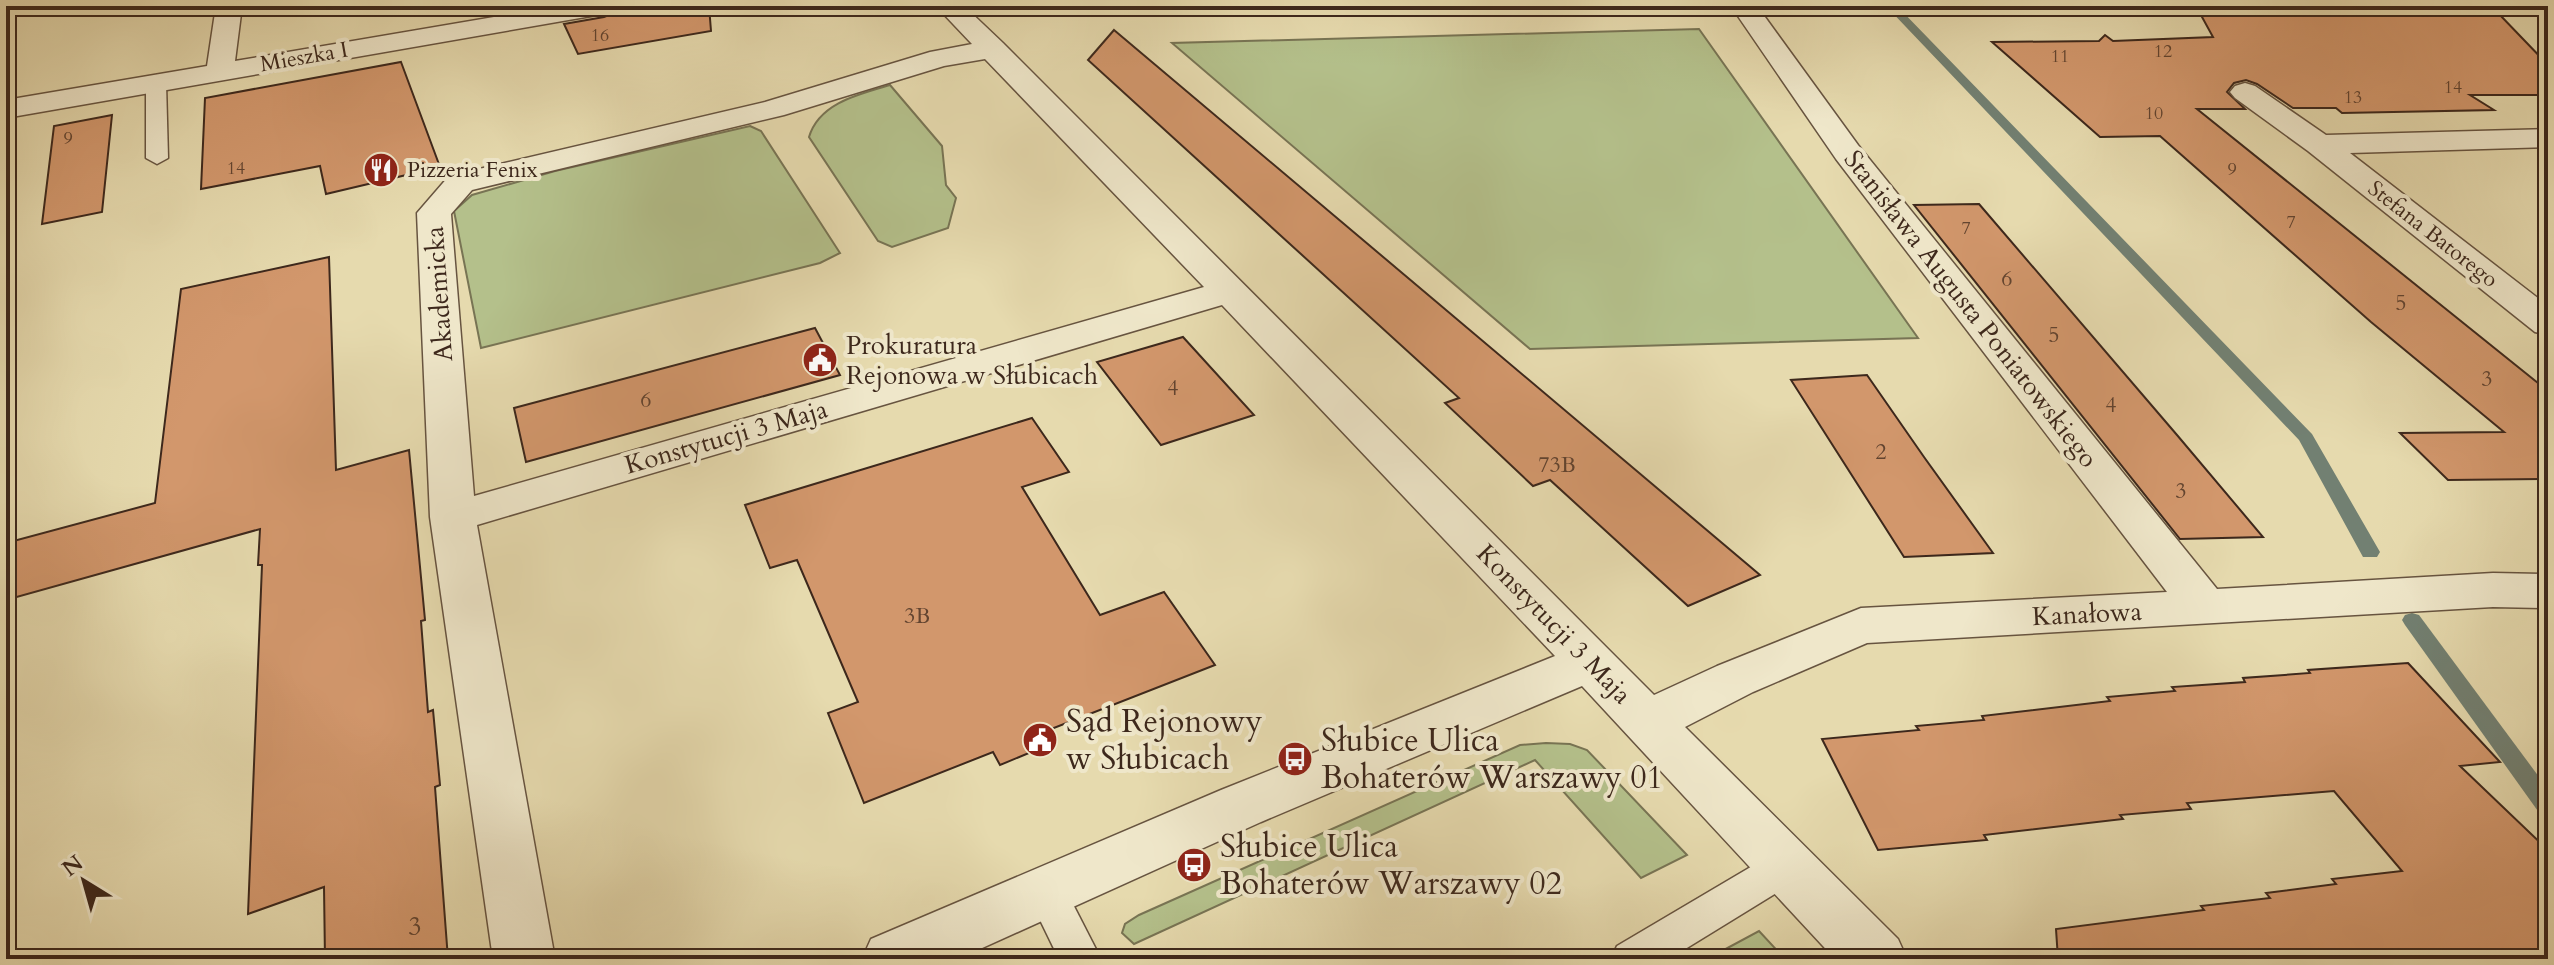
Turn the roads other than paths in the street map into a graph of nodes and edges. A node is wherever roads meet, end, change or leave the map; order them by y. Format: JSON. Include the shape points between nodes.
{"nodes":[{"id":1,"x":229,"y":6,"type":"edge"},
{"id":2,"x":603,"y":6,"type":"edge"},
{"id":3,"x":949,"y":6,"type":"edge"},
{"id":4,"x":1744,"y":6,"type":"edge"},
{"id":5,"x":993,"y":49,"type":"junction"},
{"id":6,"x":220,"y":72,"type":"junction"},
{"id":7,"x":156,"y":83,"type":"junction"},
{"id":8,"x":2245,"y":92,"type":"dead end"},
{"id":9,"x":6,"y":109,"type":"edge"},
{"id":10,"x":2548,"y":138,"type":"edge"},
{"id":11,"x":2319,"y":144,"type":"junction"},
{"id":12,"x":157,"y":158,"type":"dead end"},
{"id":13,"x":1229,"y":291,"type":"junction"},
{"id":14,"x":2548,"y":324,"type":"edge"},
{"id":15,"x":453,"y":517,"type":"junction"},
{"id":16,"x":2548,"y":591,"type":"edge"},
{"id":17,"x":2205,"y":607,"type":"junction"},
{"id":18,"x":1590,"y":662,"type":"junction"},
{"id":19,"x":1647,"y":722,"type":"junction"},
{"id":20,"x":1785,"y":867,"type":"junction"},
{"id":21,"x":1046,"y":891,"type":"junction"},
{"id":22,"x":524,"y":959,"type":"edge"},
{"id":23,"x":893,"y":959,"type":"edge"},
{"id":24,"x":1080,"y":959,"type":"edge"},
{"id":25,"x":1632,"y":959,"type":"edge"},
{"id":26,"x":1876,"y":959,"type":"edge"}],
"edges":[{"from":1,"to":6,"type":"street"},
{"from":2,"to":6,"type":"street","name":"Mieszka I"},
{"from":3,"to":5,"type":"street","name":"Konstytucji 3 Maja"},
{"from":4,"to":17,"type":"street","name":"Stanisława Augusta Poniatowskiego","via":[[1847,152]]},
{"from":5,"to":13,"type":"street","name":"Konstytucji 3 Maja"},
{"from":5,"to":15,"type":"street","name":"Akademicka","via":[[940,58],[773,109],[461,183],[434,213]]},
{"from":6,"to":7,"type":"street","name":"Mieszka I"},
{"from":7,"to":9,"type":"street","name":"Mieszka I"},
{"from":7,"to":12,"type":"lane"},
{"from":8,"to":11,"type":"street","name":"Stefana Batorego"},
{"from":10,"to":11,"type":"street","name":"Stefana Batorego"},
{"from":11,"to":14,"type":"street","name":"Stefana Batorego"},
{"from":13,"to":15,"type":"street","name":"Konstytucji 3 Maja"},
{"from":13,"to":18,"type":"street","name":"Konstytucji 3 Maja"},
{"from":15,"to":22,"type":"street","name":"Akademicka"},
{"from":16,"to":17,"type":"street","name":"Kanałowa"},
{"from":17,"to":19,"type":"street","name":"Kanałowa","via":[[1861,626]]},
{"from":18,"to":19,"type":"street","name":"Konstytucji 3 Maja"},
{"from":18,"to":21,"type":"street"},
{"from":19,"to":20,"type":"street","name":"Konstytucji 3 Maja"},
{"from":20,"to":25,"type":"lane"},
{"from":20,"to":26,"type":"street","name":"Konstytucji 3 Maja"},
{"from":21,"to":23,"type":"street"},
{"from":21,"to":24,"type":"lane"}]}
